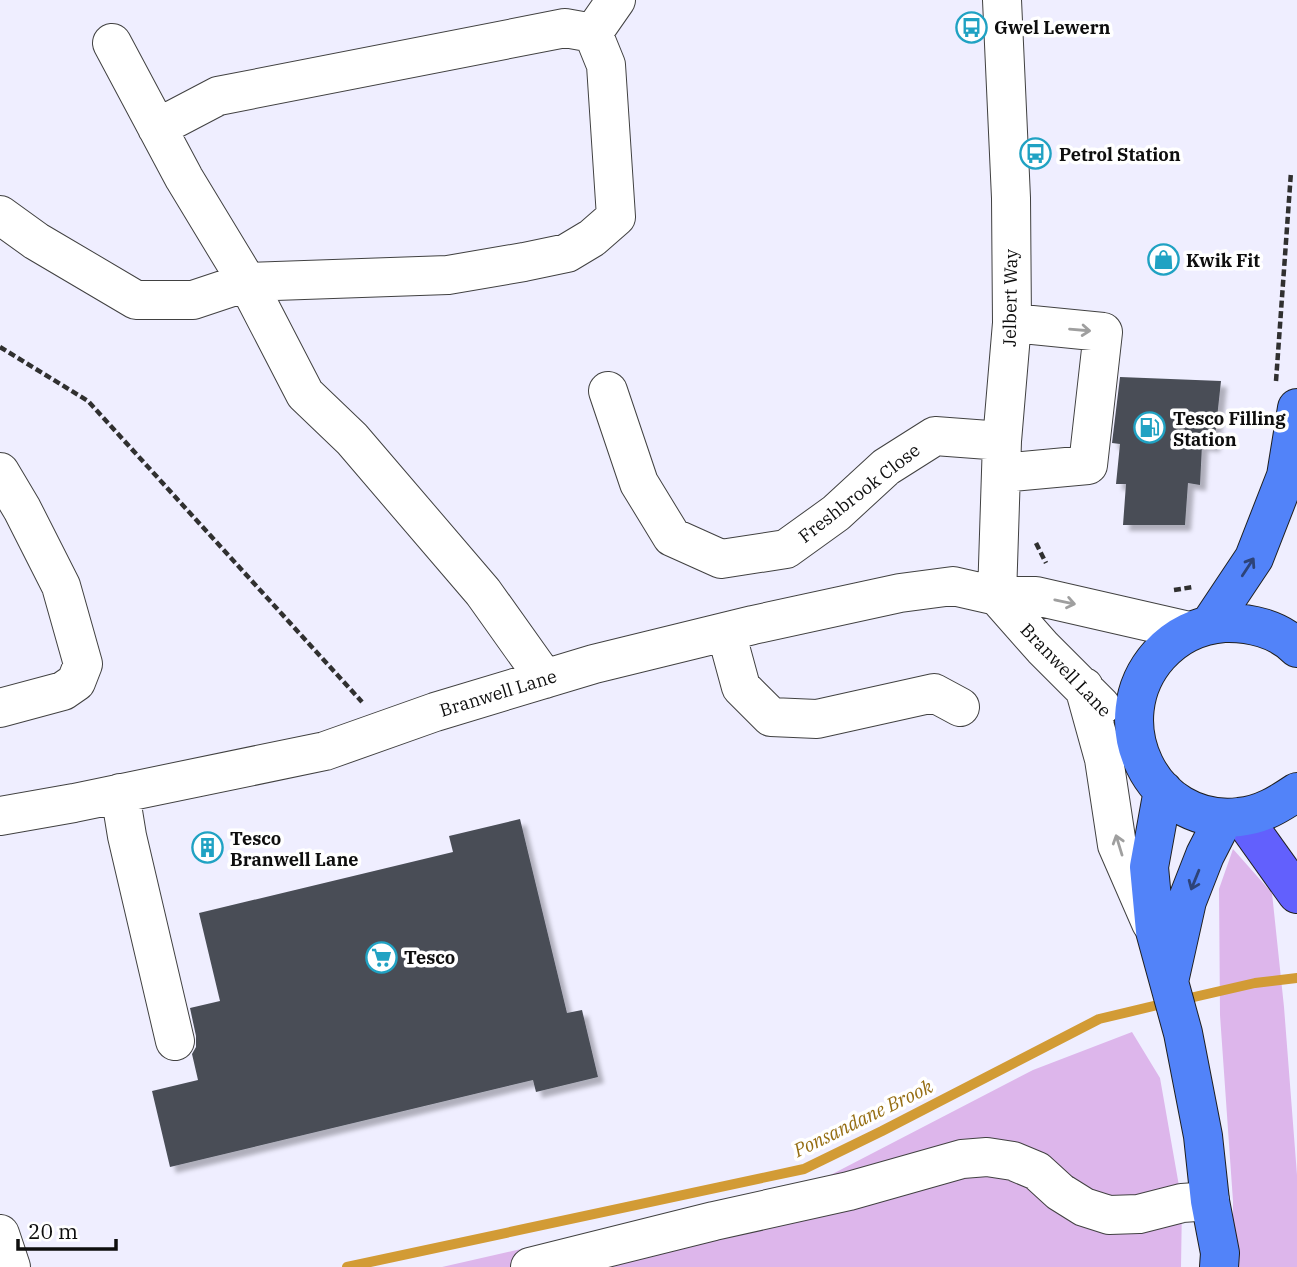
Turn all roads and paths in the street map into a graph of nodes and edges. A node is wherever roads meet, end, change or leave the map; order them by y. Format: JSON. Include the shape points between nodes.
{"nodes":[{"id":1,"x":616,"y":0,"type":"edge"},
{"id":2,"x":1002,"y":0,"type":"edge"},
{"id":3,"x":593,"y":33,"type":"junction"},
{"id":4,"x":112,"y":43,"type":"dead end"},
{"id":5,"x":157,"y":128,"type":"junction"},
{"id":6,"x":1290,"y":172,"type":"dead end"},
{"id":7,"x":0,"y":215,"type":"edge"},
{"id":8,"x":247,"y":282,"type":"junction"},
{"id":9,"x":1012,"y":323,"type":"junction"},
{"id":10,"x":0,"y":347,"type":"edge"},
{"id":11,"x":608,"y":391,"type":"dead end"},
{"id":12,"x":1286,"y":396,"type":"edge"},
{"id":13,"x":1002,"y":457,"type":"junction"},
{"id":14,"x":0,"y":472,"type":"edge"},
{"id":15,"x":1034,"y":539,"type":"dead end"},
{"id":16,"x":1047,"y":564,"type":"dead end"},
{"id":17,"x":1197,"y":587,"type":"dead end"},
{"id":18,"x":1172,"y":590,"type":"dead end"},
{"id":19,"x":997,"y":596,"type":"junction"},
{"id":20,"x":1200,"y":628,"type":"junction"},
{"id":21,"x":726,"y":632,"type":"junction"},
{"id":22,"x":1297,"y":648,"type":"edge"},
{"id":23,"x":545,"y":679,"type":"junction"},
{"id":24,"x":1084,"y":688,"type":"junction"},
{"id":25,"x":960,"y":707,"type":"dead end"},
{"id":26,"x":0,"y":708,"type":"edge"},
{"id":27,"x":387,"y":729,"type":"junction"},
{"id":28,"x":1136,"y":744,"type":"junction"},
{"id":29,"x":1163,"y":790,"type":"junction"},
{"id":30,"x":1297,"y":792,"type":"edge"},
{"id":31,"x":120,"y":793,"type":"junction"},
{"id":32,"x":0,"y":816,"type":"edge"},
{"id":33,"x":1233,"y":817,"type":"junction"},
{"id":34,"x":1297,"y":894,"type":"edge"},
{"id":35,"x":1166,"y":957,"type":"junction"},
{"id":36,"x":175,"y":1041,"type":"dead end"},
{"id":37,"x":1210,"y":1200,"type":"junction"},
{"id":38,"x":0,"y":1234,"type":"edge"},
{"id":39,"x":11,"y":1267,"type":"edge"},
{"id":40,"x":530,"y":1267,"type":"edge"},
{"id":41,"x":1219,"y":1267,"type":"edge"}],
"edges":[{"from":1,"to":3,"type":"street"},
{"from":2,"to":9,"type":"street","name":"Jelbert Way"},
{"from":3,"to":5,"type":"street","via":[[565,28],[218,96]]},
{"from":3,"to":8,"type":"street","via":[[606,65],[616,216],[592,238],[568,253],[448,275]]},
{"from":4,"to":5,"type":"street"},
{"from":5,"to":8,"type":"street"},
{"from":6,"to":12,"type":"path"},
{"from":7,"to":8,"type":"street","via":[[135,300],[193,300]]},
{"from":8,"to":23,"type":"street","via":[[305,394],[352,439],[483,592]]},
{"from":9,"to":13,"type":"street","name":"Jelbert Way"},
{"from":9,"to":13,"type":"street","name":"Freshbrook Close","one_way":true,"via":[[1103,332],[1088,465]]},
{"from":10,"to":27,"type":"path","via":[[88,401]]},
{"from":11,"to":13,"type":"street","name":"Freshbrook Close","via":[[639,483],[671,537],[721,559],[786,549],[836,513],[886,467],[934,436]]},
{"from":20,"to":12,"type":"highway","one_way":true,"via":[[1254,558],[1286,476]]},
{"from":13,"to":19,"type":"street","name":"Jelbert Way"},
{"from":14,"to":26,"type":"street","via":[[61,586],[83,664],[76,682],[63,691]]},
{"from":15,"to":16,"type":"path"},
{"from":17,"to":18,"type":"path"},
{"from":19,"to":20,"type":"street","name":"Branwell Lane","one_way":true,"via":[[1036,596],[1144,622]]},
{"from":19,"to":21,"type":"street","name":"Branwell Lane","via":[[953,586],[900,593]]},
{"from":19,"to":24,"type":"street","name":"Branwell Lane"},
{"from":20,"to":22,"type":"highway","via":[[1240,622],[1268,629]]},
{"from":20,"to":28,"type":"highway","via":[[1167,646],[1149,666],[1133,717]]},
{"from":21,"to":23,"type":"street","name":"Branwell Lane"},
{"from":21,"to":25,"type":"street","via":[[741,687],[771,717],[817,719],[934,693]]},
{"from":23,"to":27,"type":"street","name":"Branwell Lane"},
{"from":24,"to":28,"type":"street","name":"Branwell Lane"},
{"from":35,"to":24,"type":"street","one_way":true,"via":[[1117,845],[1104,759]]},
{"from":27,"to":31,"type":"street","name":"Branwell Lane","via":[[325,751]]},
{"from":28,"to":29,"type":"highway","via":[[1146,769]]},
{"from":29,"to":33,"type":"highway","via":[[1201,813]]},
{"from":29,"to":35,"type":"highway","via":[[1149,867]]},
{"from":30,"to":33,"type":"highway","via":[[1273,808]]},
{"from":31,"to":32,"type":"street","name":"Branwell Lane"},
{"from":31,"to":36,"type":"street"},
{"from":33,"to":34,"type":"main road"},
{"from":33,"to":35,"type":"highway","one_way":true,"via":[[1205,855]]},
{"from":35,"to":37,"type":"highway","via":[[1202,1136]]},
{"from":37,"to":40,"type":"street","via":[[1109,1215],[1084,1206],[1037,1171],[1013,1161],[962,1159],[849,1191]]},
{"from":37,"to":41,"type":"highway"},
{"from":38,"to":39,"type":"street"}]}
